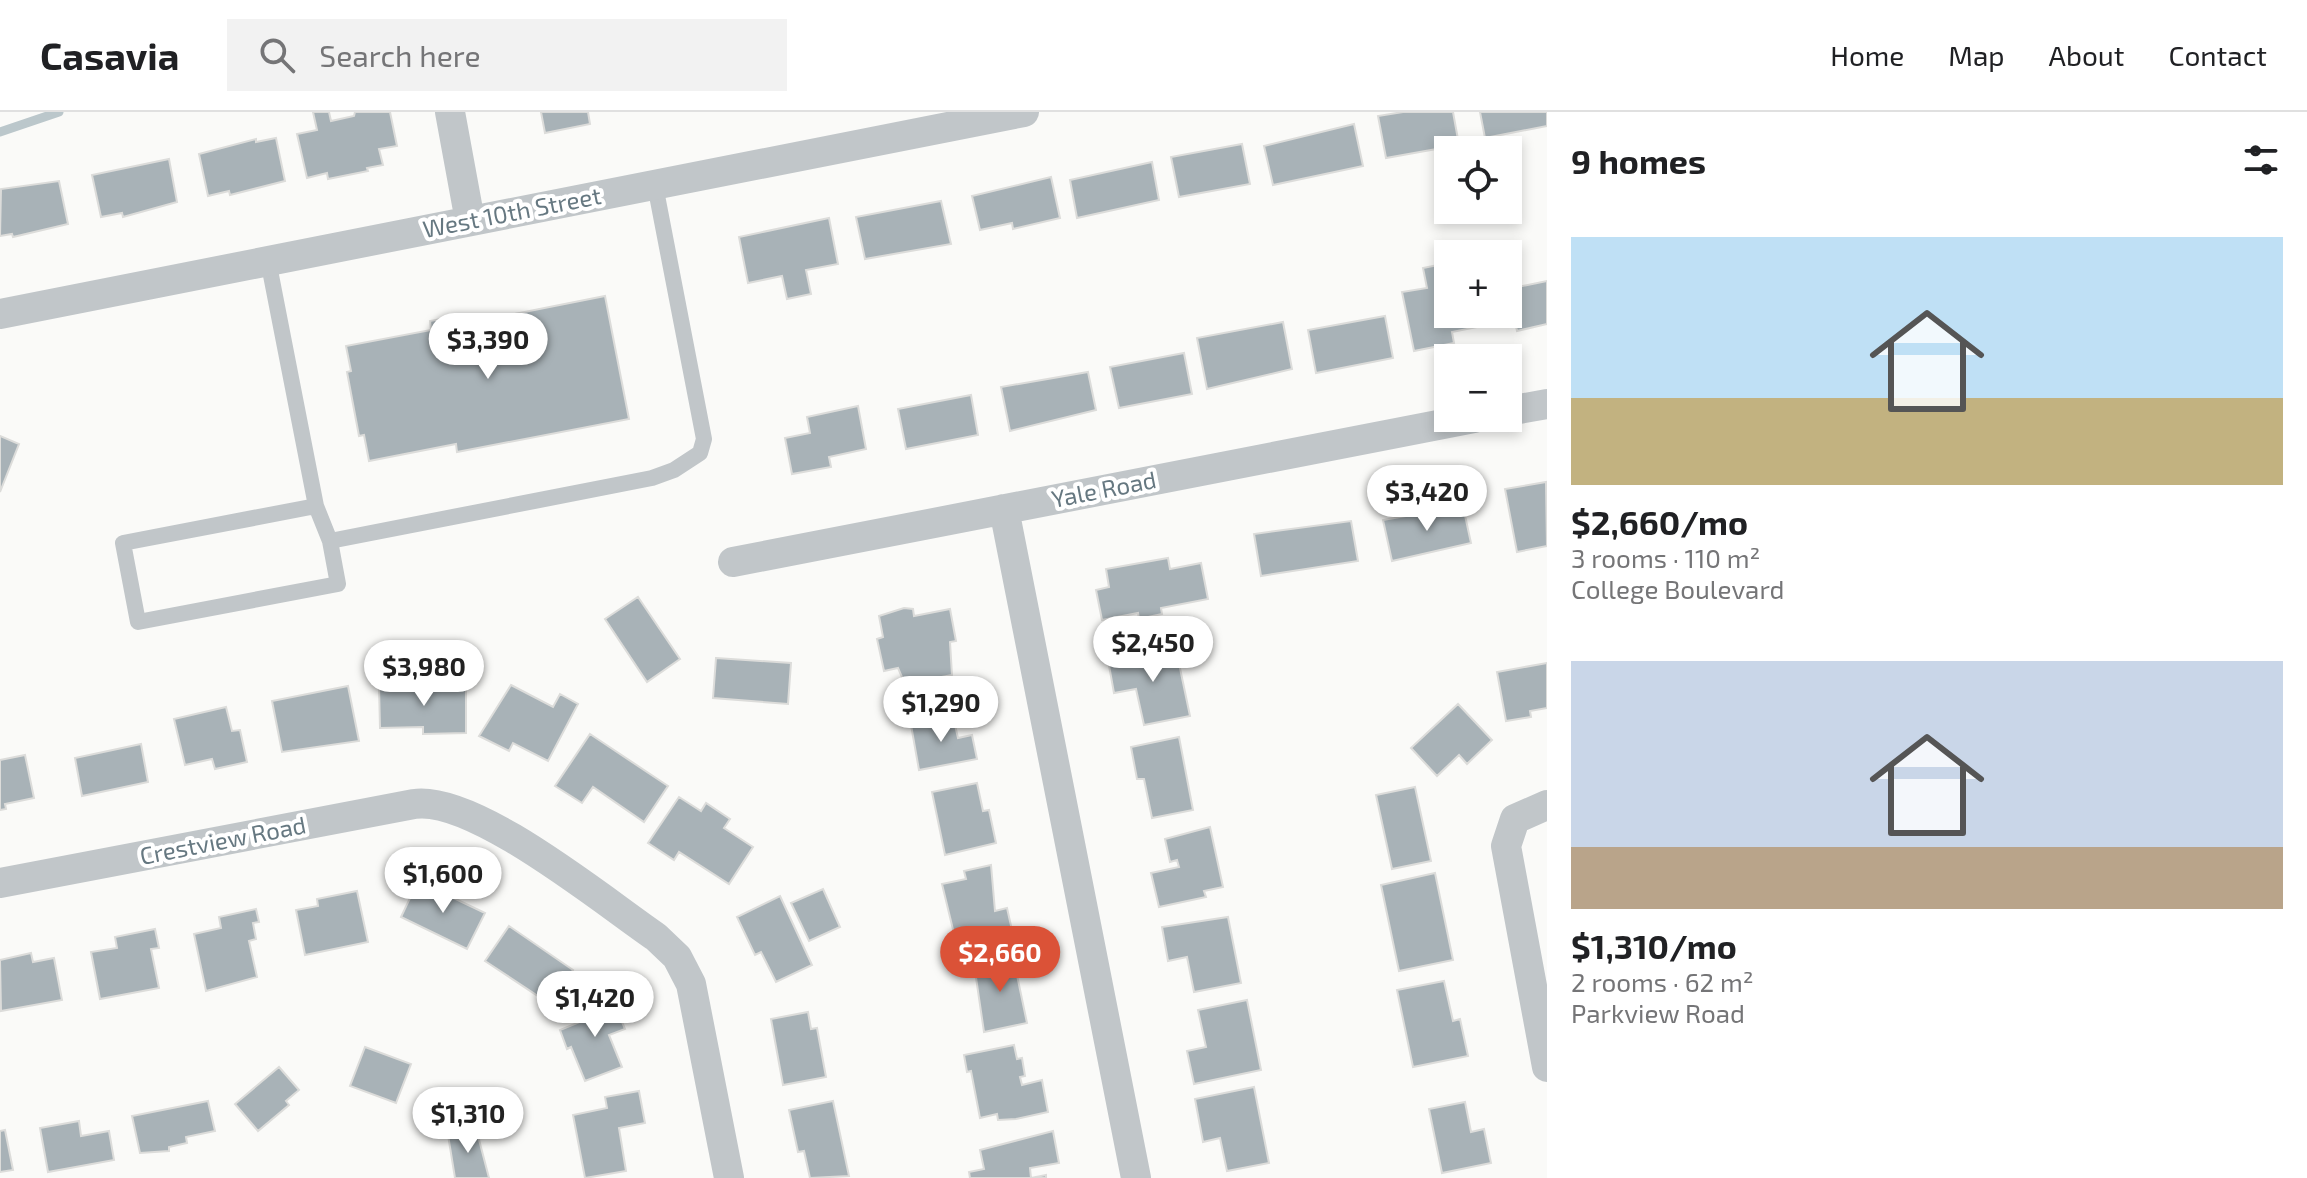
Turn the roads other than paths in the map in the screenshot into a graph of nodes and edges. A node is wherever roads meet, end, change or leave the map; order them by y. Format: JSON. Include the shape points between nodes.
{"nodes":[{"id":1,"x":450,"y":112,"type":"edge"},
{"id":2,"x":1024,"y":112,"type":"edge"},
{"id":3,"x":909,"y":123,"type":"edge"},
{"id":4,"x":655,"y":185,"type":"junction"},
{"id":5,"x":470,"y":221,"type":"junction"},
{"id":6,"x":268,"y":260,"type":"junction"},
{"id":7,"x":0,"y":314,"type":"edge"},
{"id":8,"x":1547,"y":404,"type":"edge"},
{"id":9,"x":1522,"y":408,"type":"edge"},
{"id":10,"x":1434,"y":426,"type":"edge"},
{"id":11,"x":316,"y":506,"type":"junction"},
{"id":12,"x":1004,"y":509,"type":"junction"},
{"id":13,"x":330,"y":541,"type":"junction"},
{"id":14,"x":733,"y":562,"type":"dead end"},
{"id":15,"x":1547,"y":805,"type":"edge"},
{"id":16,"x":0,"y":883,"type":"edge"},
{"id":17,"x":1547,"y":1067,"type":"edge"},
{"id":18,"x":729,"y":1178,"type":"edge"},
{"id":19,"x":1136,"y":1178,"type":"edge"}],
"edges":[{"from":1,"to":5,"type":"street"},
{"from":2,"to":3,"type":"street","name":"West 10th Street"},
{"from":3,"to":4,"type":"street","name":"West 10th Street"},
{"from":4,"to":5,"type":"street","name":"West 10th Street"},
{"from":4,"to":13,"type":"lane","via":[[704,439],[700,453],[652,478]]},
{"from":5,"to":6,"type":"street","name":"West 10th Street"},
{"from":6,"to":7,"type":"street","name":"West 10th Street"},
{"from":6,"to":11,"type":"lane"},
{"from":8,"to":9,"type":"street"},
{"from":10,"to":12,"type":"street","name":"Yale Road"},
{"from":11,"to":13,"type":"lane"},
{"from":11,"to":13,"type":"lane","via":[[123,543],[138,622],[338,584]]},
{"from":12,"to":14,"type":"street","name":"Yale Road"},
{"from":12,"to":19,"type":"street"},
{"from":15,"to":17,"type":"street","via":[[1523,813],[1511,824],[1506,860]]},
{"from":16,"to":18,"type":"street","name":"Crestview Road","via":[[414,804],[445,805],[494,826],[656,937],[677,957],[694,993]]}]}
